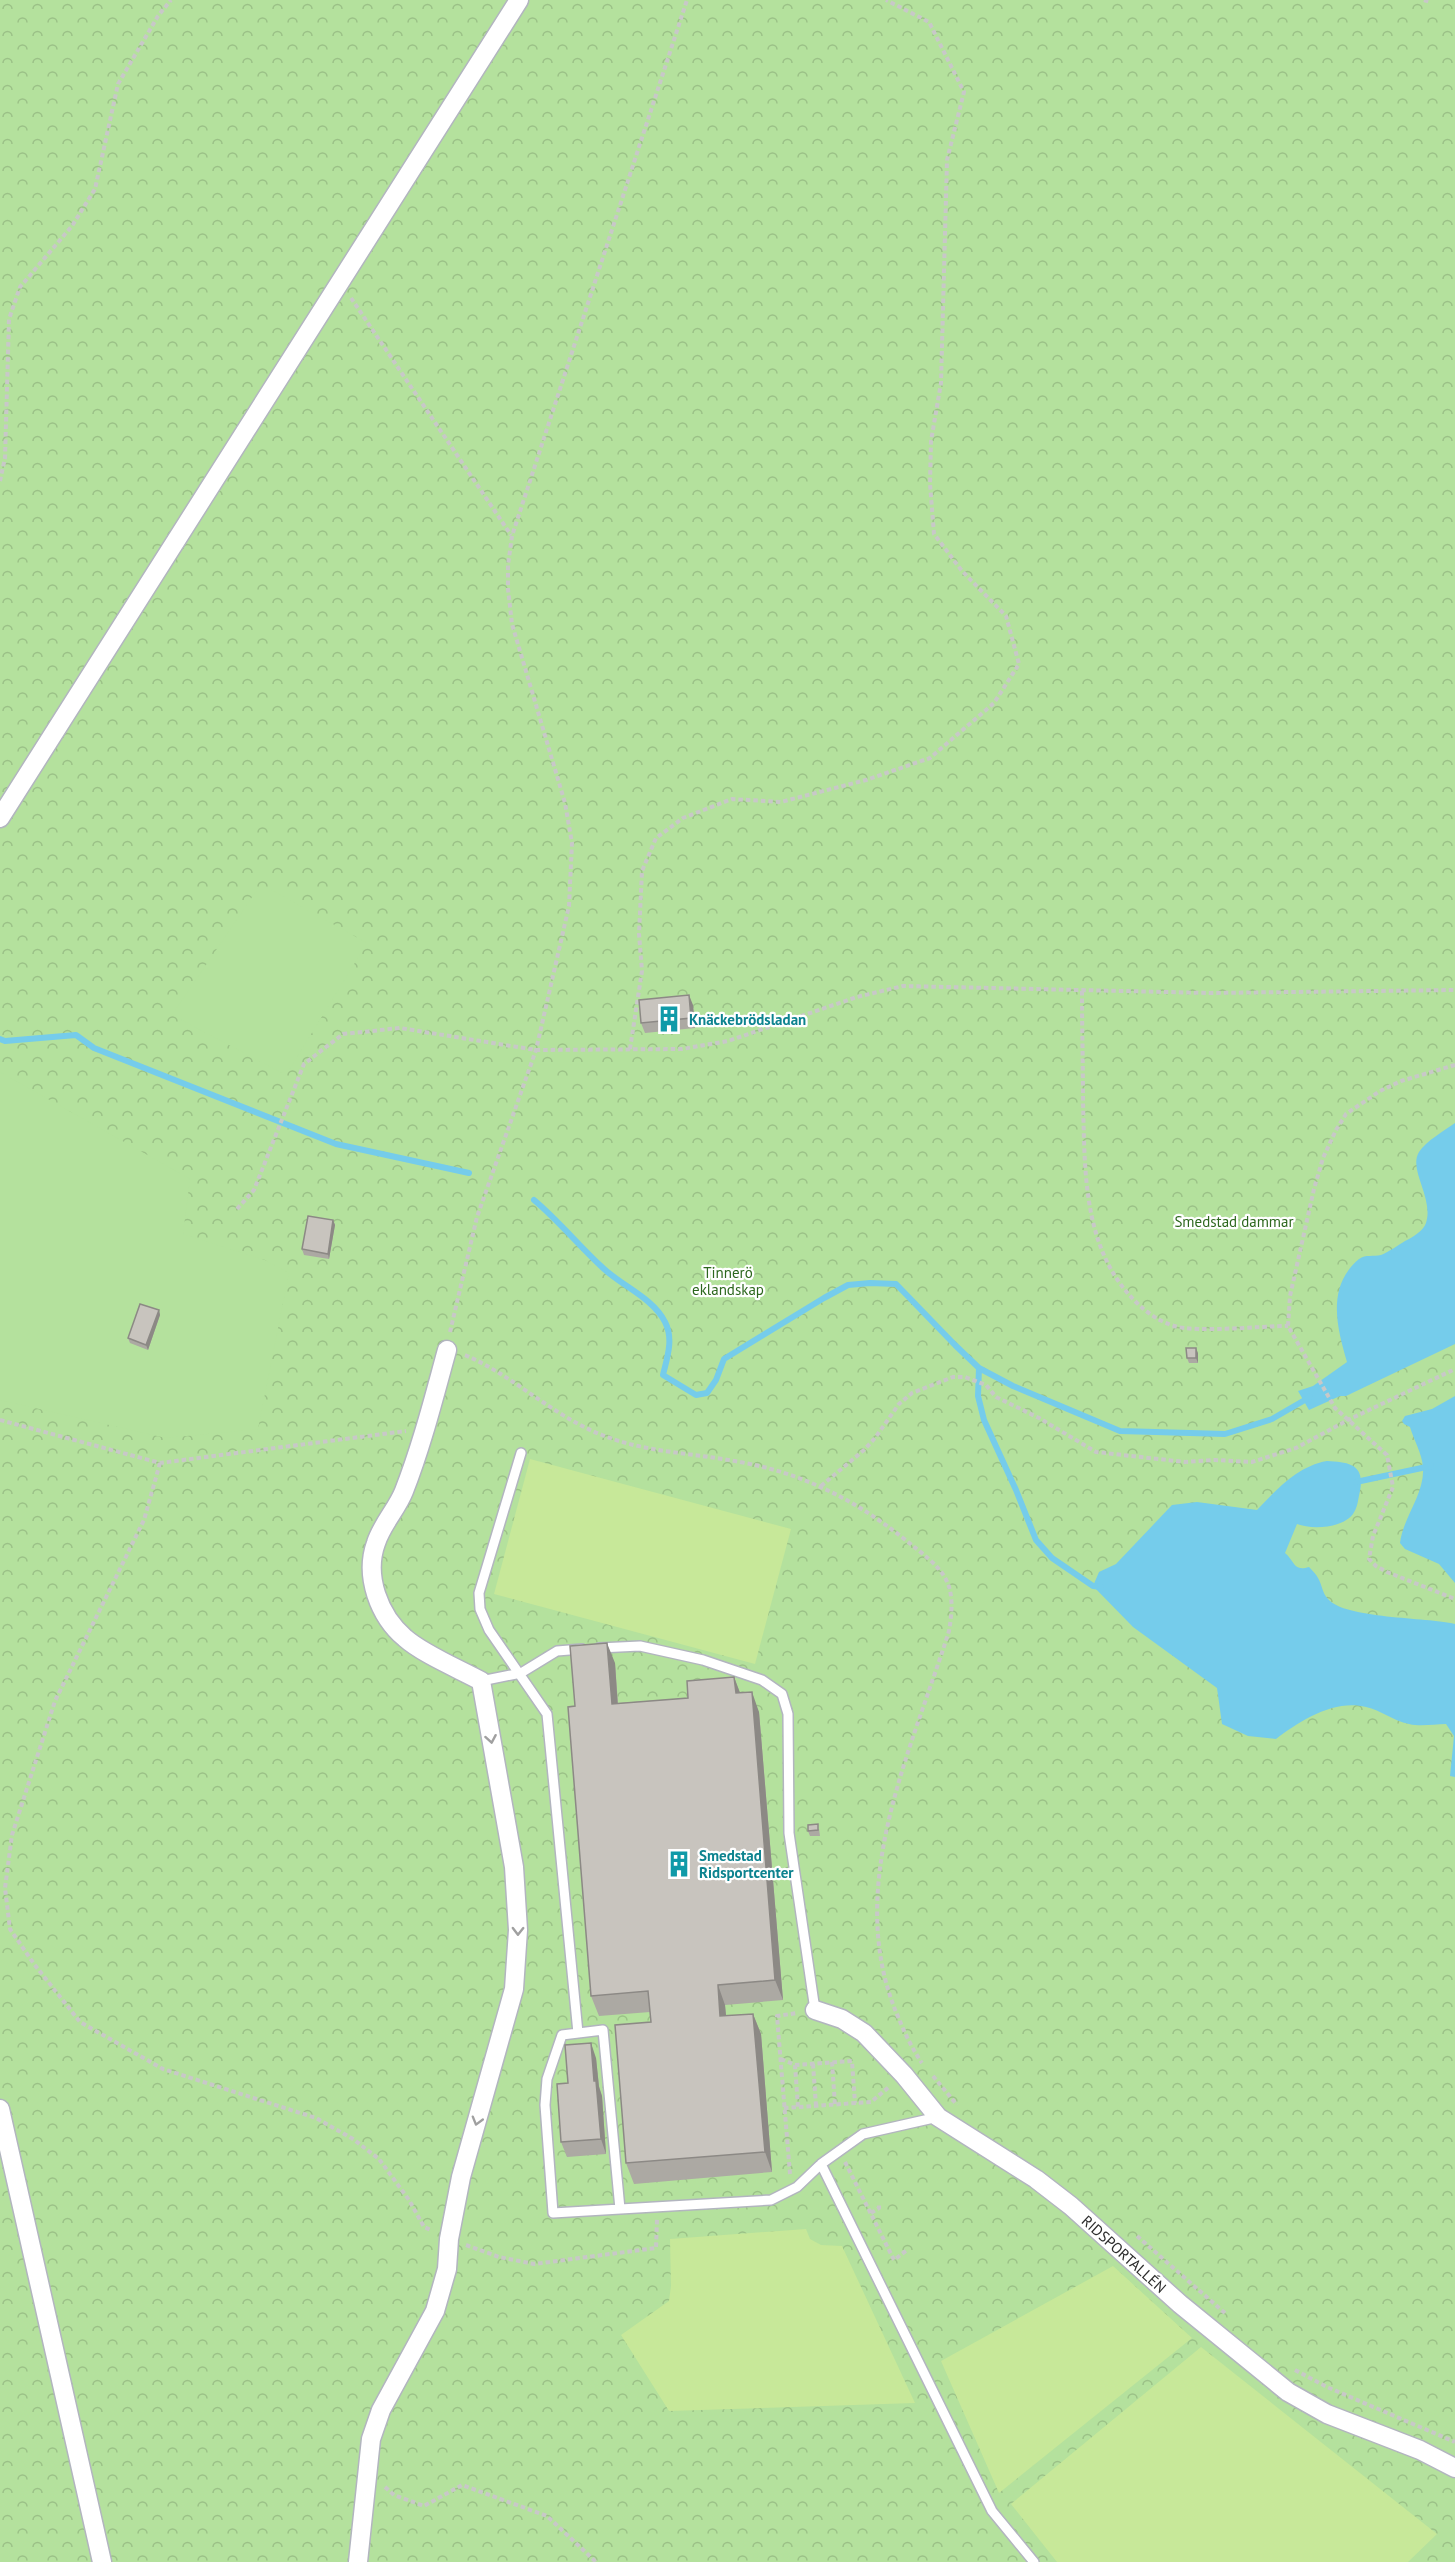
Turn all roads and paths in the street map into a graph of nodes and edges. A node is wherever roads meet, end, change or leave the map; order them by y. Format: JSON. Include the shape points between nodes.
{"nodes":[{"id":1,"x":171,"y":0,"type":"edge"},
{"id":2,"x":519,"y":0,"type":"edge"},
{"id":3,"x":687,"y":0,"type":"edge"},
{"id":4,"x":886,"y":0,"type":"edge"},
{"id":5,"x":1424,"y":0,"type":"edge"},
{"id":6,"x":1430,"y":2,"type":"dead end"},
{"id":7,"x":340,"y":282,"type":"junction"},
{"id":8,"x":0,"y":481,"type":"edge"},
{"id":9,"x":512,"y":536,"type":"junction"},
{"id":10,"x":0,"y":818,"type":"edge"},
{"id":11,"x":1455,"y":990,"type":"edge"},
{"id":12,"x":1082,"y":991,"type":"junction"},
{"id":13,"x":630,"y":1049,"type":"junction"},
{"id":14,"x":536,"y":1050,"type":"junction"},
{"id":15,"x":1455,"y":1065,"type":"edge"},
{"id":16,"x":237,"y":1209,"type":"dead end"},
{"id":17,"x":1288,"y":1326,"type":"junction"},
{"id":18,"x":447,"y":1350,"type":"junction"},
{"id":19,"x":1455,"y":1369,"type":"edge"},
{"id":20,"x":0,"y":1420,"type":"edge"},
{"id":21,"x":1348,"y":1420,"type":"junction"},
{"id":22,"x":425,"y":1428,"type":"junction"},
{"id":23,"x":521,"y":1453,"type":"dead end"},
{"id":24,"x":160,"y":1463,"type":"junction"},
{"id":25,"x":821,"y":1486,"type":"junction"},
{"id":26,"x":1455,"y":1599,"type":"edge"},
{"id":27,"x":521,"y":1673,"type":"junction"},
{"id":28,"x":481,"y":1681,"type":"junction"},
{"id":29,"x":815,"y":2010,"type":"junction"},
{"id":30,"x":578,"y":2033,"type":"junction"},
{"id":31,"x":781,"y":2058,"type":"junction"},
{"id":32,"x":920,"y":2061,"type":"junction"},
{"id":33,"x":832,"y":2062,"type":"junction"},
{"id":34,"x":813,"y":2064,"type":"junction"},
{"id":35,"x":795,"y":2065,"type":"junction"},
{"id":36,"x":904,"y":2075,"type":"junction"},
{"id":37,"x":855,"y":2103,"type":"junction"},
{"id":38,"x":835,"y":2105,"type":"junction"},
{"id":39,"x":816,"y":2106,"type":"junction"},
{"id":40,"x":798,"y":2107,"type":"junction"},
{"id":41,"x":784,"y":2108,"type":"junction"},
{"id":42,"x":0,"y":2109,"type":"edge"},
{"id":43,"x":964,"y":2110,"type":"dead end"},
{"id":44,"x":938,"y":2117,"type":"junction"},
{"id":45,"x":840,"y":2150,"type":"junction"},
{"id":46,"x":821,"y":2163,"type":"junction"},
{"id":47,"x":791,"y":2190,"type":"junction"},
{"id":48,"x":879,"y":2203,"type":"dead end"},
{"id":49,"x":658,"y":2206,"type":"junction"},
{"id":50,"x":620,"y":2209,"type":"junction"},
{"id":51,"x":871,"y":2213,"type":"junction"},
{"id":52,"x":1129,"y":2229,"type":"dead end"},
{"id":53,"x":449,"y":2238,"type":"junction"},
{"id":54,"x":907,"y":2250,"type":"dead end"},
{"id":55,"x":1232,"y":2319,"type":"dead end"},
{"id":56,"x":1293,"y":2369,"type":"dead end"},
{"id":57,"x":1455,"y":2442,"type":"edge"},
{"id":58,"x":1455,"y":2468,"type":"edge"},
{"id":59,"x":367,"y":2470,"type":"junction"},
{"id":60,"x":102,"y":2562,"type":"edge"},
{"id":61,"x":358,"y":2562,"type":"edge"},
{"id":62,"x":596,"y":2562,"type":"edge"},
{"id":63,"x":1034,"y":2562,"type":"edge"}],
"edges":[{"from":1,"to":8,"type":"path","via":[[118,84],[95,189],[72,226],[20,287],[9,319],[5,458]]},
{"from":2,"to":7,"type":"street"},
{"from":3,"to":9,"type":"path"},
{"from":4,"to":13,"type":"path","via":[[929,21],[964,92],[947,160],[941,383],[931,441],[934,534],[962,571],[1006,615],[1019,664],[994,703],[930,758],[781,802],[732,800],[683,818],[656,838],[642,871],[642,971]]},
{"from":5,"to":6,"type":"path"},
{"from":7,"to":9,"type":"path"},
{"from":7,"to":10,"type":"street"},
{"from":9,"to":14,"type":"path","via":[[508,565],[512,624],[565,803],[572,843],[569,906]]},
{"from":11,"to":12,"type":"path"},
{"from":12,"to":13,"type":"path","via":[[903,986],[857,997],[728,1041],[682,1048]]},
{"from":12,"to":17,"type":"path","via":[[1086,1188],[1099,1244],[1111,1270],[1143,1309],[1176,1327]]},
{"from":13,"to":14,"type":"path"},
{"from":14,"to":16,"type":"path","via":[[400,1028],[343,1034],[304,1064],[254,1190]]},
{"from":14,"to":18,"type":"path","via":[[477,1216]]},
{"from":15,"to":17,"type":"path","via":[[1380,1090],[1346,1114],[1323,1158],[1314,1189],[1290,1296]]},
{"from":17,"to":21,"type":"path","via":[[1335,1408]]},
{"from":18,"to":22,"type":"street"},
{"from":18,"to":25,"type":"path","via":[[490,1367],[600,1434],[675,1454],[740,1462]]},
{"from":19,"to":21,"type":"path"},
{"from":20,"to":24,"type":"path"},
{"from":21,"to":25,"type":"path","via":[[1269,1458],[1252,1462],[1185,1462],[1096,1452],[996,1396],[986,1385],[953,1377],[912,1393],[864,1450]]},
{"from":21,"to":26,"type":"path","via":[[1387,1455],[1393,1487],[1373,1536],[1369,1559],[1388,1572]]},
{"from":22,"to":24,"type":"path"},
{"from":22,"to":28,"type":"street","via":[[401,1498],[376,1542],[371,1565],[374,1589],[386,1616],[405,1639]]},
{"from":23,"to":27,"type":"lane","via":[[479,1593],[480,1609],[489,1630]]},
{"from":24,"to":53,"type":"path","via":[[144,1520],[55,1701],[12,1835],[5,1888],[10,1929],[80,2022],[163,2069],[316,2118],[353,2139],[379,2159],[424,2227]]},
{"from":25,"to":32,"type":"path","via":[[874,1515],[933,1562],[946,1576],[952,1592],[949,1631],[884,1834],[878,1874],[876,1932],[888,1994]]},
{"from":27,"to":28,"type":"lane"},
{"from":27,"to":29,"type":"lane","via":[[557,1651],[640,1646],[703,1660],[762,1680],[782,1694],[788,1714],[789,1833]]},
{"from":27,"to":30,"type":"lane","via":[[548,1714]]},
{"from":28,"to":53,"type":"street","one_way":true,"via":[[514,1867],[518,1930],[514,1989],[461,2177]]},
{"from":29,"to":31,"type":"path","via":[[777,2016]]},
{"from":29,"to":36,"type":"street","name":"RIDSPORTALLÉN","via":[[842,2019],[864,2033]]},
{"from":30,"to":50,"type":"lane","via":[[603,2030]]},
{"from":30,"to":50,"type":"lane","via":[[562,2035],[547,2079],[545,2105],[553,2213]]},
{"from":31,"to":35,"type":"path"},
{"from":31,"to":41,"type":"path"},
{"from":32,"to":36,"type":"path"},
{"from":32,"to":43,"type":"path"},
{"from":33,"to":34,"type":"path"},
{"from":33,"to":37,"type":"path","via":[[852,2061]]},
{"from":33,"to":38,"type":"path"},
{"from":34,"to":35,"type":"path"},
{"from":34,"to":39,"type":"path"},
{"from":35,"to":40,"type":"path"},
{"from":36,"to":37,"type":"path","via":[[871,2102]]},
{"from":36,"to":44,"type":"street","name":"RIDSPORTALLÉN"},
{"from":37,"to":38,"type":"path"},
{"from":38,"to":39,"type":"path"},
{"from":39,"to":40,"type":"path"},
{"from":40,"to":41,"type":"path"},
{"from":41,"to":47,"type":"path"},
{"from":42,"to":60,"type":"street"},
{"from":44,"to":45,"type":"lane","via":[[863,2134]]},
{"from":44,"to":58,"type":"street","name":"RIDSPORTALLÉN","via":[[1071,2206],[1180,2304],[1288,2392],[1327,2414]]},
{"from":45,"to":46,"type":"lane"},
{"from":45,"to":51,"type":"path"},
{"from":46,"to":47,"type":"lane"},
{"from":46,"to":63,"type":"lane","via":[[992,2511]]},
{"from":47,"to":49,"type":"lane","via":[[771,2200]]},
{"from":48,"to":51,"type":"path","via":[[879,2208]]},
{"from":49,"to":50,"type":"lane"},
{"from":49,"to":53,"type":"path","via":[[656,2248],[534,2264],[500,2257]]},
{"from":51,"to":54,"type":"path","via":[[894,2260]]},
{"from":52,"to":55,"type":"path"},
{"from":53,"to":59,"type":"street","via":[[447,2269],[435,2311],[381,2409],[370,2439]]},
{"from":56,"to":57,"type":"path"},
{"from":59,"to":61,"type":"street"},
{"from":59,"to":62,"type":"path","via":[[394,2494],[424,2506],[462,2486],[547,2516]]}]}
